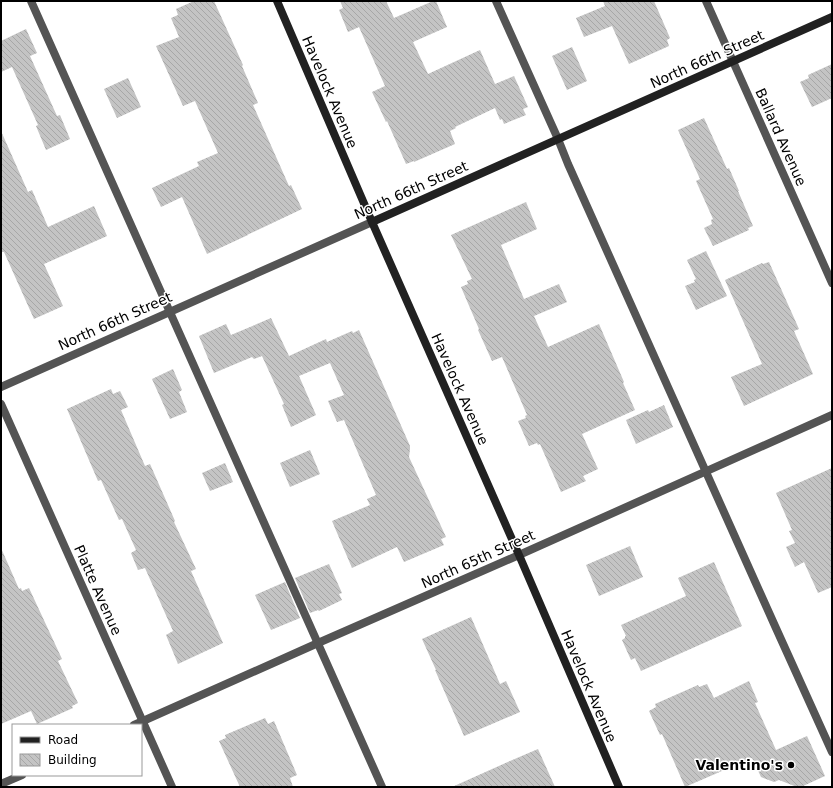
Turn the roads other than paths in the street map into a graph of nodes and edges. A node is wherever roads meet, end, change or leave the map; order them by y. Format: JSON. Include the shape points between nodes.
{"nodes":[{"id":1,"x":31,"y":1,"type":"edge"},
{"id":2,"x":277,"y":1,"type":"edge"},
{"id":3,"x":496,"y":1,"type":"edge"},
{"id":4,"x":706,"y":1,"type":"edge"},
{"id":5,"x":832,"y":17,"type":"edge"},
{"id":6,"x":733,"y":61,"type":"junction"},
{"id":7,"x":558,"y":139,"type":"junction"},
{"id":8,"x":372,"y":222,"type":"junction"},
{"id":9,"x":832,"y":283,"type":"edge"},
{"id":10,"x":169,"y":312,"type":"junction"},
{"id":11,"x":1,"y":387,"type":"edge"},
{"id":12,"x":1,"y":404,"type":"edge"},
{"id":13,"x":832,"y":415,"type":"edge"},
{"id":14,"x":706,"y":471,"type":"junction"},
{"id":15,"x":519,"y":555,"type":"junction"},
{"id":16,"x":318,"y":643,"type":"junction"},
{"id":17,"x":143,"y":721,"type":"junction"},
{"id":18,"x":136,"y":724,"type":"edge"},
{"id":19,"x":832,"y":752,"type":"edge"},
{"id":20,"x":20,"y":776,"type":"edge"},
{"id":21,"x":1,"y":784,"type":"edge"},
{"id":22,"x":172,"y":787,"type":"edge"},
{"id":23,"x":382,"y":787,"type":"edge"},
{"id":24,"x":619,"y":787,"type":"edge"}],
"edges":[{"from":1,"to":10,"type":"street"},
{"from":2,"to":8,"type":"main road","name":"Havelock Avenue"},
{"from":3,"to":7,"type":"street"},
{"from":4,"to":6,"type":"street","name":"Ballard Avenue"},
{"from":5,"to":6,"type":"main road","name":"North 66th Street"},
{"from":6,"to":7,"type":"main road","name":"North 66th Street"},
{"from":6,"to":9,"type":"street","name":"Ballard Avenue"},
{"from":7,"to":8,"type":"main road","name":"North 66th Street"},
{"from":7,"to":14,"type":"street"},
{"from":8,"to":10,"type":"street","name":"North 66th Street"},
{"from":8,"to":15,"type":"main road","name":"Havelock Avenue"},
{"from":10,"to":11,"type":"street","name":"North 66th Street"},
{"from":10,"to":16,"type":"street"},
{"from":12,"to":17,"type":"street","name":"Platte Avenue"},
{"from":13,"to":14,"type":"street","name":"North 65th Street"},
{"from":14,"to":15,"type":"street","name":"North 65th Street"},
{"from":14,"to":19,"type":"street"},
{"from":15,"to":16,"type":"street","name":"North 65th Street"},
{"from":15,"to":24,"type":"main road","name":"Havelock Avenue"},
{"from":16,"to":17,"type":"street","name":"North 65th Street"},
{"from":16,"to":23,"type":"street"},
{"from":17,"to":18,"type":"street","name":"North 65th Street"},
{"from":17,"to":22,"type":"street","name":"Platte Avenue"},
{"from":20,"to":21,"type":"street"}]}
